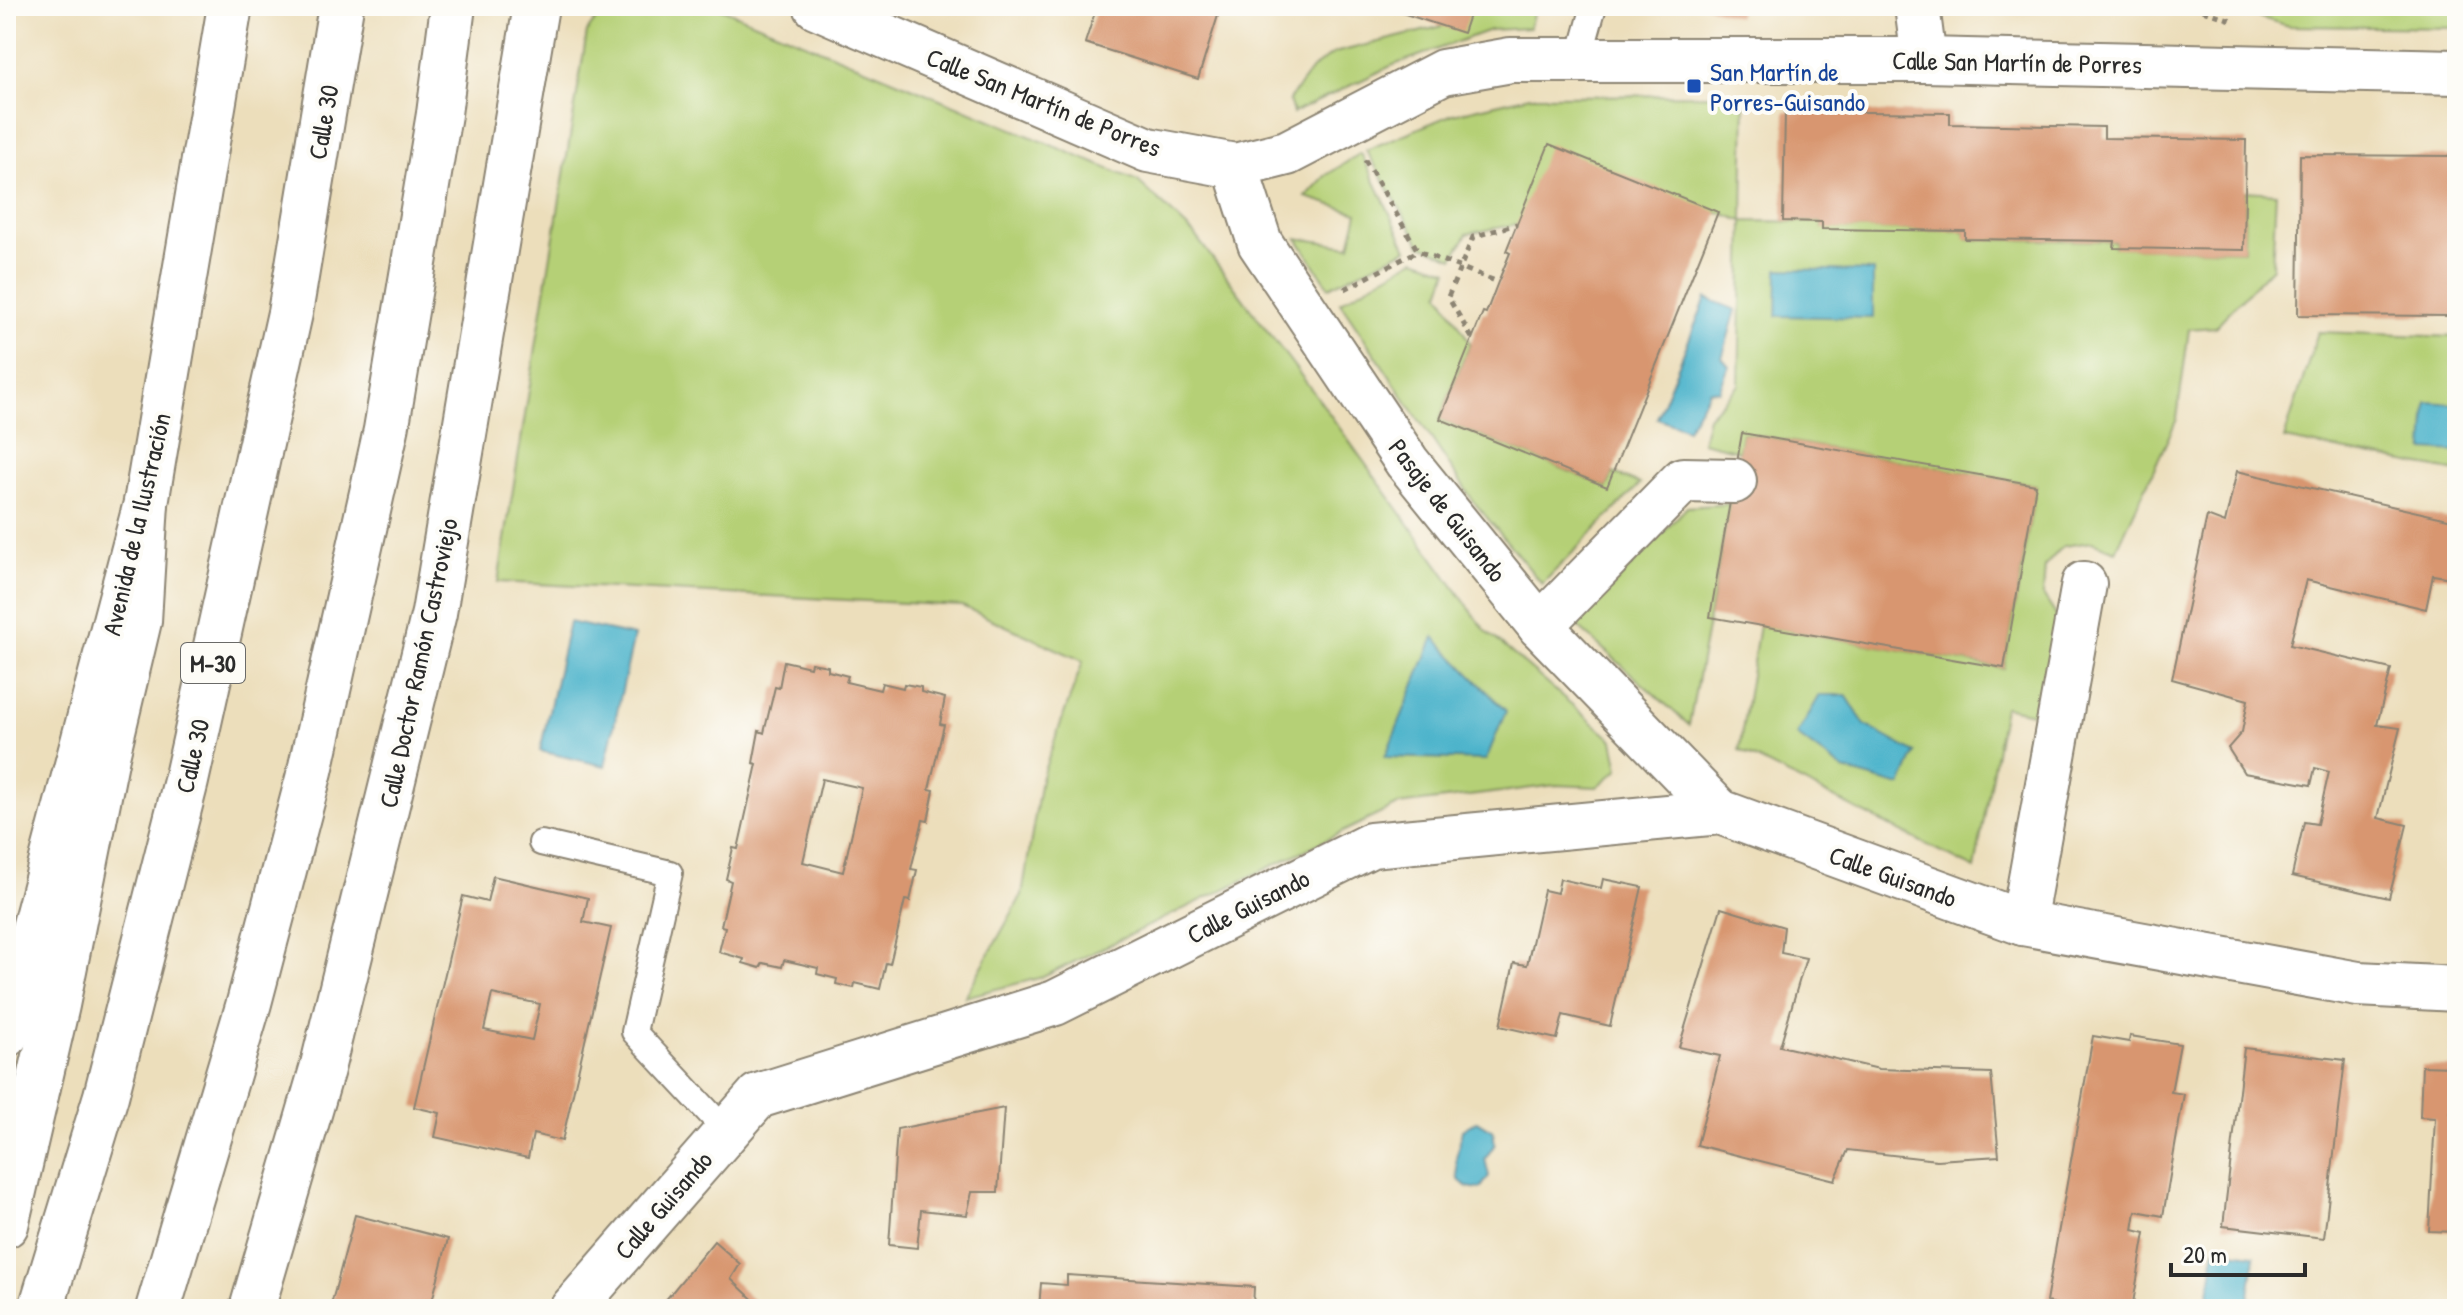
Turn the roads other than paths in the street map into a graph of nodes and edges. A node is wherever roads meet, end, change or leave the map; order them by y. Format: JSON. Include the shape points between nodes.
{"nodes":[{"id":1,"x":230,"y":6,"type":"edge"},
{"id":2,"x":341,"y":6,"type":"edge"},
{"id":3,"x":453,"y":6,"type":"edge"},
{"id":4,"x":536,"y":6,"type":"edge"},
{"id":5,"x":816,"y":6,"type":"edge"},
{"id":6,"x":1594,"y":6,"type":"edge"},
{"id":7,"x":1917,"y":6,"type":"edge"},
{"id":8,"x":1579,"y":60,"type":"junction"},
{"id":9,"x":1924,"y":60,"type":"junction"},
{"id":10,"x":2457,"y":72,"type":"edge"},
{"id":11,"x":1235,"y":166,"type":"junction"},
{"id":12,"x":1734,"y":481,"type":"dead end"},
{"id":13,"x":146,"y":503,"type":"junction"},
{"id":14,"x":2084,"y":584,"type":"dead end"},
{"id":15,"x":1540,"y":626,"type":"junction"},
{"id":16,"x":1720,"y":812,"type":"junction"},
{"id":17,"x":541,"y":843,"type":"dead end"},
{"id":18,"x":2023,"y":923,"type":"junction"},
{"id":19,"x":2457,"y":989,"type":"edge"},
{"id":20,"x":6,"y":1035,"type":"edge"},
{"id":21,"x":727,"y":1132,"type":"junction"},
{"id":22,"x":6,"y":1225,"type":"edge"},
{"id":23,"x":163,"y":1301,"type":"edge"},
{"id":24,"x":41,"y":1309,"type":"edge"},
{"id":25,"x":252,"y":1309,"type":"edge"},
{"id":26,"x":572,"y":1309,"type":"edge"}],
"edges":[{"from":1,"to":13,"type":"main road","name":"Avenida de la Ilustración"},
{"from":2,"to":24,"type":"main road","name":"Calle 30","number":"M-30","via":[[290,313],[227,604],[110,1081]]},
{"from":3,"to":23,"type":"main road","via":[[386,430],[310,771]]},
{"from":4,"to":25,"type":"main road","name":"Calle Doctor Ramón Castroviejo","via":[[434,613],[322,1069]]},
{"from":5,"to":11,"type":"main road","name":"Calle San Martín de Porres","via":[[1148,150]]},
{"from":6,"to":8,"type":"lane"},
{"from":7,"to":9,"type":"main road"},
{"from":8,"to":9,"type":"main road","name":"Calle San Martín de Porres"},
{"from":8,"to":11,"type":"main road","name":"Calle San Martín de Porres","via":[[1511,60],[1443,72],[1287,153]]},
{"from":9,"to":10,"type":"main road","name":"Calle San Martín de Porres"},
{"from":11,"to":15,"type":"main road","name":"Pasaje de Guisando","via":[[1260,243],[1407,462]]},
{"from":12,"to":15,"type":"main road","via":[[1683,480]]},
{"from":13,"to":20,"type":"main road","name":"Avenida de la Ilustración"},
{"from":13,"to":22,"type":"main road","via":[[139,621]]},
{"from":14,"to":18,"type":"main road"},
{"from":15,"to":16,"type":"main road","name":"Pasaje de Guisando"},
{"from":16,"to":18,"type":"main road","name":"Calle Guisando"},
{"from":16,"to":21,"type":"main road","name":"Calle Guisando","via":[[1371,845],[1055,1003],[758,1096]]},
{"from":17,"to":21,"type":"lane","via":[[670,873],[634,1032]]},
{"from":18,"to":19,"type":"main road","name":"Calle Guisando","via":[[2358,984]]},
{"from":21,"to":26,"type":"main road","name":"Calle Guisando"}]}
